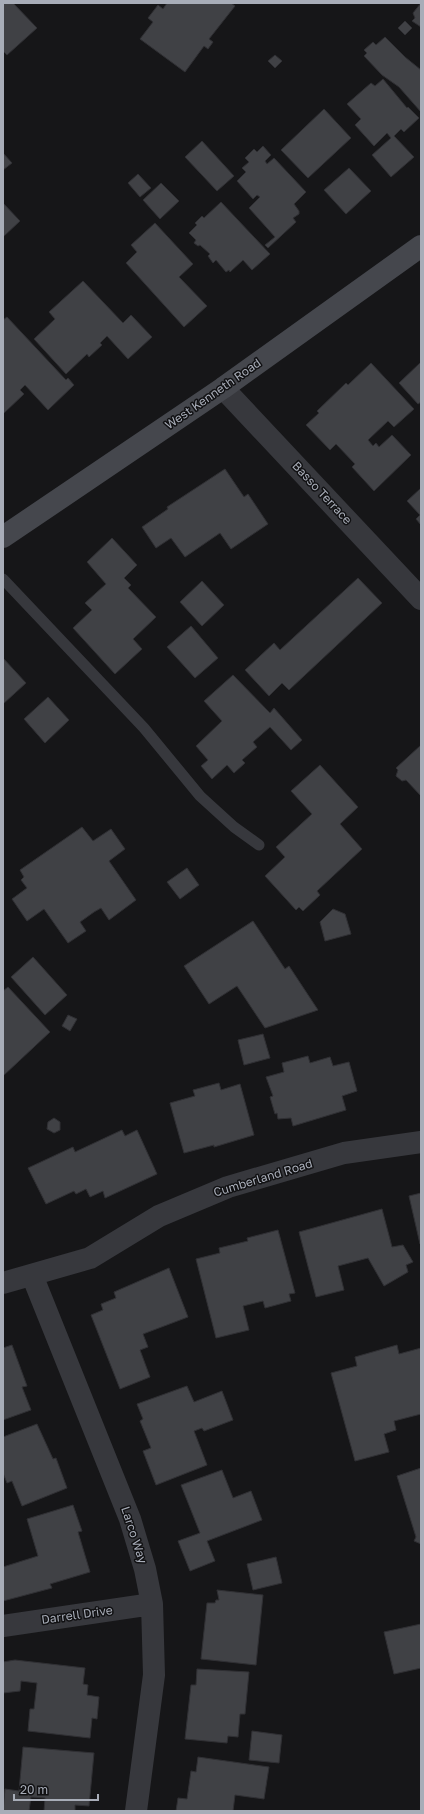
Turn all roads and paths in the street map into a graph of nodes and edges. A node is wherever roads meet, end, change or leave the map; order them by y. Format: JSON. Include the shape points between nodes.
{"nodes":[{"id":1,"x":421,"y":246,"type":"edge"},
{"id":2,"x":224,"y":388,"type":"junction"},
{"id":3,"x":3,"y":537,"type":"edge"},
{"id":4,"x":3,"y":579,"type":"edge"},
{"id":5,"x":421,"y":599,"type":"edge"},
{"id":6,"x":258,"y":845,"type":"dead end"},
{"id":7,"x":421,"y":1142,"type":"edge"},
{"id":8,"x":32,"y":1275,"type":"junction"},
{"id":9,"x":3,"y":1283,"type":"edge"},
{"id":10,"x":152,"y":1604,"type":"junction"},
{"id":11,"x":3,"y":1626,"type":"edge"},
{"id":12,"x":136,"y":1811,"type":"edge"}],
"edges":[{"from":1,"to":2,"type":"street","name":"West Kenneth Road"},
{"from":2,"to":3,"type":"street","name":"West Kenneth Road"},
{"from":2,"to":5,"type":"street","name":"Basso Terrace"},
{"from":4,"to":6,"type":"lane","via":[[144,728],[200,796]]},
{"from":7,"to":8,"type":"street","name":"Cumberland Road","via":[[344,1153],[228,1187],[159,1216],[90,1258]]},
{"from":8,"to":9,"type":"street","name":"Cumberland Road"},
{"from":8,"to":10,"type":"street","name":"Larco Way","via":[[130,1519]]},
{"from":10,"to":11,"type":"street","name":"Darrell Drive"},
{"from":10,"to":12,"type":"street","name":"Larco Way","via":[[154,1675]]}]}
